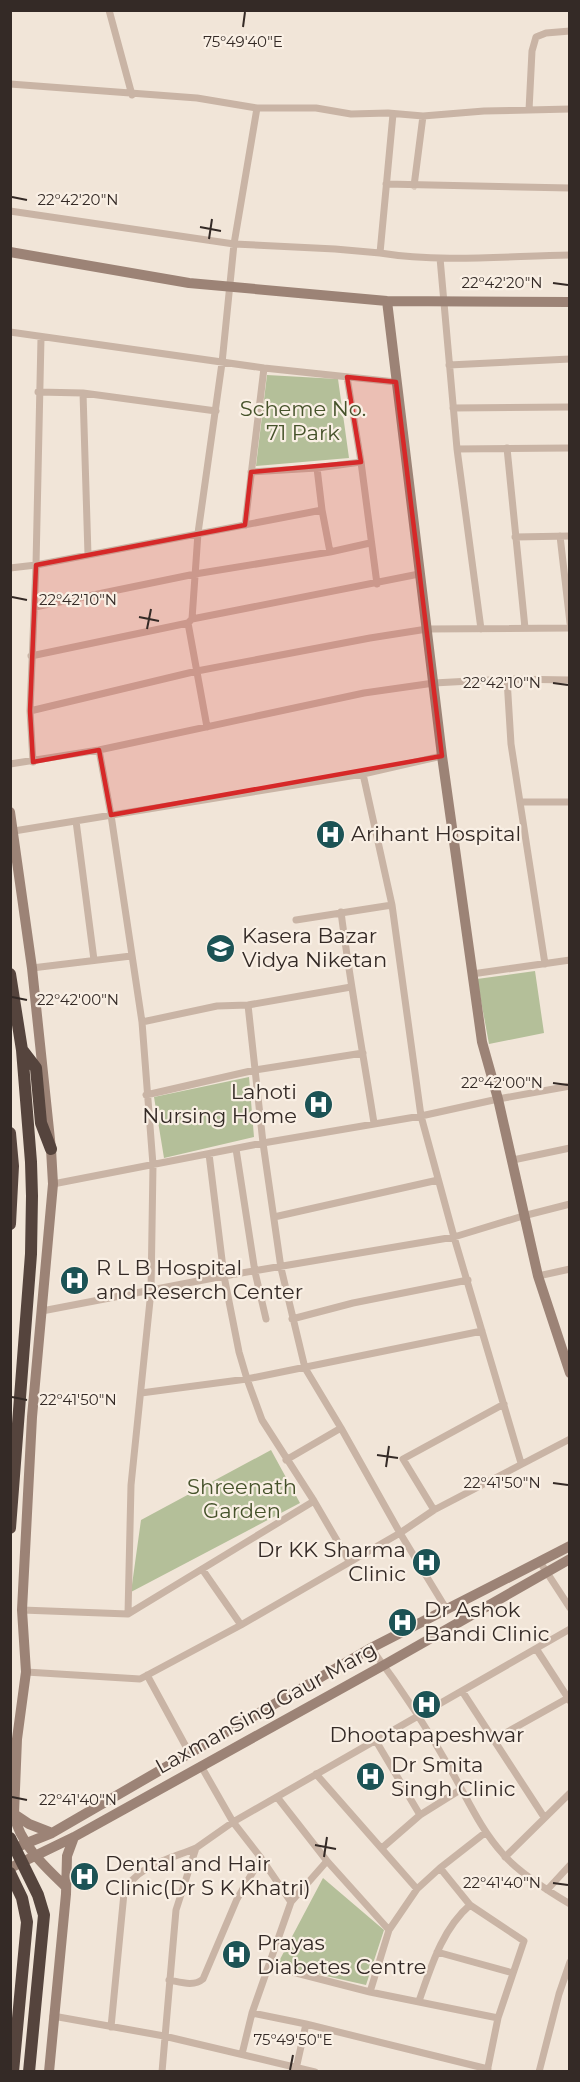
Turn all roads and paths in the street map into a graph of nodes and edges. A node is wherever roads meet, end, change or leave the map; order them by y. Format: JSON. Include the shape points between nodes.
{"nodes":[{"id":1,"x":110,"y":10,"type":"edge"},
{"id":2,"x":570,"y":31,"type":"edge"},
{"id":3,"x":10,"y":84,"type":"edge"},
{"id":4,"x":132,"y":94,"type":"junction"},
{"id":5,"x":256,"y":108,"type":"junction"},
{"id":6,"x":570,"y":109,"type":"edge"},
{"id":7,"x":530,"y":110,"type":"junction"},
{"id":8,"x":393,"y":114,"type":"junction"},
{"id":9,"x":423,"y":116,"type":"junction"},
{"id":10,"x":386,"y":184,"type":"junction"},
{"id":11,"x":414,"y":186,"type":"junction"},
{"id":12,"x":570,"y":188,"type":"edge"},
{"id":13,"x":10,"y":211,"type":"edge"},
{"id":14,"x":234,"y":244,"type":"junction"},
{"id":15,"x":10,"y":252,"type":"edge"},
{"id":16,"x":380,"y":253,"type":"junction"},
{"id":17,"x":570,"y":255,"type":"edge"},
{"id":18,"x":440,"y":258,"type":"junction"},
{"id":19,"x":229,"y":286,"type":"junction"},
{"id":20,"x":387,"y":301,"type":"junction"},
{"id":21,"x":443,"y":302,"type":"junction"},
{"id":22,"x":570,"y":302,"type":"edge"},
{"id":23,"x":10,"y":332,"type":"edge"},
{"id":24,"x":41,"y":338,"type":"junction"},
{"id":25,"x":570,"y":359,"type":"edge"},
{"id":26,"x":222,"y":363,"type":"junction"},
{"id":27,"x":449,"y":365,"type":"junction"},
{"id":28,"x":264,"y":368,"type":"junction"},
{"id":29,"x":347,"y":376,"type":"junction"},
{"id":30,"x":396,"y":382,"type":"junction"},
{"id":31,"x":38,"y":392,"type":"junction"},
{"id":32,"x":83,"y":393,"type":"junction"},
{"id":33,"x":570,"y":407,"type":"edge"},
{"id":34,"x":453,"y":408,"type":"junction"},
{"id":35,"x":216,"y":411,"type":"junction"},
{"id":36,"x":507,"y":448,"type":"junction"},
{"id":37,"x":570,"y":448,"type":"edge"},
{"id":38,"x":457,"y":449,"type":"junction"},
{"id":39,"x":361,"y":462,"type":"junction"},
{"id":40,"x":317,"y":468,"type":"junction"},
{"id":41,"x":251,"y":472,"type":"junction"},
{"id":42,"x":322,"y":510,"type":"junction"},
{"id":43,"x":245,"y":525,"type":"junction"},
{"id":44,"x":198,"y":533,"type":"junction"},
{"id":45,"x":560,"y":536,"type":"junction"},
{"id":46,"x":570,"y":536,"type":"edge"},
{"id":47,"x":515,"y":537,"type":"junction"},
{"id":48,"x":370,"y":543,"type":"junction"},
{"id":49,"x":330,"y":552,"type":"junction"},
{"id":50,"x":88,"y":555,"type":"junction"},
{"id":51,"x":36,"y":565,"type":"junction"},
{"id":52,"x":10,"y":568,"type":"edge"},
{"id":53,"x":195,"y":574,"type":"junction"},
{"id":54,"x":420,"y":574,"type":"junction"},
{"id":55,"x":567,"y":583,"type":"edge"},
{"id":56,"x":377,"y":584,"type":"junction"},
{"id":57,"x":35,"y":607,"type":"junction"},
{"id":58,"x":190,"y":621,"type":"junction"},
{"id":59,"x":570,"y":623,"type":"edge"},
{"id":60,"x":525,"y":628,"type":"junction"},
{"id":61,"x":570,"y":628,"type":"edge"},
{"id":62,"x":427,"y":629,"type":"junction"},
{"id":63,"x":481,"y":629,"type":"junction"},
{"id":64,"x":31,"y":656,"type":"junction"},
{"id":65,"x":197,"y":671,"type":"junction"},
{"id":66,"x":507,"y":679,"type":"junction"},
{"id":67,"x":570,"y":680,"type":"edge"},
{"id":68,"x":434,"y":683,"type":"junction"},
{"id":69,"x":30,"y":711,"type":"junction"},
{"id":70,"x":207,"y":727,"type":"junction"},
{"id":71,"x":99,"y":750,"type":"junction"},
{"id":72,"x":442,"y":756,"type":"junction"},
{"id":73,"x":33,"y":762,"type":"junction"},
{"id":74,"x":10,"y":764,"type":"edge"},
{"id":75,"x":363,"y":774,"type":"junction"},
{"id":76,"x":520,"y":802,"type":"junction"},
{"id":77,"x":570,"y":802,"type":"edge"},
{"id":78,"x":10,"y":812,"type":"edge"},
{"id":79,"x":111,"y":814,"type":"junction"},
{"id":80,"x":76,"y":821,"type":"junction"},
{"id":81,"x":14,"y":831,"type":"junction"},
{"id":82,"x":392,"y":904,"type":"junction"},
{"id":83,"x":341,"y":912,"type":"junction"},
{"id":84,"x":296,"y":920,"type":"dead end"},
{"id":85,"x":131,"y":956,"type":"junction"},
{"id":86,"x":94,"y":960,"type":"junction"},
{"id":87,"x":570,"y":960,"type":"edge"},
{"id":88,"x":545,"y":964,"type":"junction"},
{"id":89,"x":32,"y":968,"type":"junction"},
{"id":90,"x":10,"y":974,"type":"edge"},
{"id":91,"x":472,"y":974,"type":"junction"},
{"id":92,"x":351,"y":987,"type":"junction"},
{"id":93,"x":248,"y":1005,"type":"junction"},
{"id":94,"x":142,"y":1022,"type":"junction"},
{"id":95,"x":22,"y":1050,"type":"junction"},
{"id":96,"x":363,"y":1053,"type":"junction"},
{"id":97,"x":255,"y":1070,"type":"junction"},
{"id":98,"x":570,"y":1086,"type":"edge"},
{"id":99,"x":146,"y":1095,"type":"junction"},
{"id":100,"x":498,"y":1099,"type":"junction"},
{"id":101,"x":421,"y":1116,"type":"junction"},
{"id":102,"x":374,"y":1123,"type":"junction"},
{"id":103,"x":10,"y":1133,"type":"edge"},
{"id":104,"x":263,"y":1143,"type":"junction"},
{"id":105,"x":51,"y":1149,"type":"junction"},
{"id":106,"x":236,"y":1149,"type":"junction"},
{"id":107,"x":570,"y":1149,"type":"edge"},
{"id":108,"x":209,"y":1154,"type":"junction"},
{"id":109,"x":513,"y":1160,"type":"junction"},
{"id":110,"x":153,"y":1166,"type":"junction"},
{"id":111,"x":438,"y":1180,"type":"junction"},
{"id":112,"x":52,"y":1184,"type":"junction"},
{"id":113,"x":570,"y":1204,"type":"edge"},
{"id":114,"x":523,"y":1216,"type":"junction"},
{"id":115,"x":274,"y":1217,"type":"junction"},
{"id":116,"x":10,"y":1224,"type":"edge"},
{"id":117,"x":454,"y":1237,"type":"junction"},
{"id":118,"x":281,"y":1268,"type":"junction"},
{"id":119,"x":570,"y":1269,"type":"edge"},
{"id":120,"x":255,"y":1272,"type":"junction"},
{"id":121,"x":224,"y":1276,"type":"junction"},
{"id":122,"x":538,"y":1276,"type":"junction"},
{"id":123,"x":468,"y":1280,"type":"junction"},
{"id":124,"x":151,"y":1291,"type":"junction"},
{"id":125,"x":42,"y":1311,"type":"junction"},
{"id":126,"x":266,"y":1319,"type":"dead end"},
{"id":127,"x":292,"y":1319,"type":"junction"},
{"id":128,"x":482,"y":1331,"type":"junction"},
{"id":129,"x":305,"y":1368,"type":"junction"},
{"id":130,"x":570,"y":1373,"type":"edge"},
{"id":131,"x":247,"y":1379,"type":"junction"},
{"id":132,"x":141,"y":1393,"type":"junction"},
{"id":133,"x":504,"y":1404,"type":"junction"},
{"id":134,"x":341,"y":1428,"type":"junction"},
{"id":135,"x":570,"y":1438,"type":"edge"},
{"id":136,"x":286,"y":1460,"type":"junction"},
{"id":137,"x":521,"y":1463,"type":"junction"},
{"id":138,"x":314,"y":1501,"type":"junction"},
{"id":139,"x":434,"y":1510,"type":"junction"},
{"id":140,"x":10,"y":1528,"type":"edge"},
{"id":141,"x":400,"y":1533,"type":"junction"},
{"id":142,"x":570,"y":1546,"type":"edge"},
{"id":143,"x":570,"y":1559,"type":"edge"},
{"id":144,"x":349,"y":1561,"type":"junction"},
{"id":145,"x":540,"y":1562,"type":"junction"},
{"id":146,"x":202,"y":1569,"type":"junction"},
{"id":147,"x":546,"y":1572,"type":"junction"},
{"id":148,"x":570,"y":1608,"type":"edge"},
{"id":149,"x":22,"y":1610,"type":"junction"},
{"id":150,"x":447,"y":1610,"type":"junction"},
{"id":151,"x":128,"y":1614,"type":"junction"},
{"id":152,"x":241,"y":1624,"type":"junction"},
{"id":153,"x":570,"y":1629,"type":"edge"},
{"id":154,"x":371,"y":1648,"type":"junction"},
{"id":155,"x":537,"y":1650,"type":"junction"},
{"id":156,"x":384,"y":1665,"type":"junction"},
{"id":157,"x":26,"y":1672,"type":"junction"},
{"id":158,"x":147,"y":1675,"type":"junction"},
{"id":159,"x":462,"y":1691,"type":"junction"},
{"id":160,"x":569,"y":1699,"type":"edge"},
{"id":161,"x":417,"y":1716,"type":"junction"},
{"id":162,"x":493,"y":1740,"type":"junction"},
{"id":163,"x":376,"y":1741,"type":"junction"},
{"id":164,"x":190,"y":1754,"type":"junction"},
{"id":165,"x":201,"y":1766,"type":"junction"},
{"id":166,"x":316,"y":1774,"type":"junction"},
{"id":167,"x":460,"y":1790,"type":"junction"},
{"id":168,"x":570,"y":1793,"type":"edge"},
{"id":169,"x":277,"y":1797,"type":"junction"},
{"id":170,"x":14,"y":1814,"type":"junction"},
{"id":171,"x":420,"y":1815,"type":"junction"},
{"id":172,"x":544,"y":1817,"type":"junction"},
{"id":173,"x":233,"y":1822,"type":"junction"},
{"id":174,"x":486,"y":1832,"type":"junction"},
{"id":175,"x":52,"y":1833,"type":"junction"},
{"id":176,"x":74,"y":1837,"type":"junction"},
{"id":177,"x":10,"y":1838,"type":"edge"},
{"id":178,"x":27,"y":1842,"type":"junction"},
{"id":179,"x":196,"y":1848,"type":"junction"},
{"id":180,"x":382,"y":1848,"type":"junction"},
{"id":181,"x":10,"y":1850,"type":"edge"},
{"id":182,"x":35,"y":1855,"type":"junction"},
{"id":183,"x":505,"y":1857,"type":"junction"},
{"id":184,"x":261,"y":1858,"type":"junction"},
{"id":185,"x":327,"y":1861,"type":"junction"},
{"id":186,"x":570,"y":1865,"type":"edge"},
{"id":187,"x":440,"y":1868,"type":"junction"},
{"id":188,"x":10,"y":1871,"type":"edge"},
{"id":189,"x":65,"y":1887,"type":"junction"},
{"id":190,"x":417,"y":1889,"type":"junction"},
{"id":191,"x":547,"y":1890,"type":"junction"},
{"id":192,"x":291,"y":1902,"type":"junction"},
{"id":193,"x":570,"y":1904,"type":"edge"},
{"id":194,"x":470,"y":1905,"type":"junction"},
{"id":195,"x":388,"y":1930,"type":"junction"},
{"id":196,"x":437,"y":1952,"type":"junction"},
{"id":197,"x":570,"y":1962,"type":"edge"},
{"id":198,"x":269,"y":1966,"type":"junction"},
{"id":199,"x":513,"y":1973,"type":"junction"},
{"id":200,"x":169,"y":1980,"type":"junction"},
{"id":201,"x":370,"y":1992,"type":"junction"},
{"id":202,"x":419,"y":2001,"type":"junction"},
{"id":203,"x":252,"y":2013,"type":"junction"},
{"id":204,"x":53,"y":2016,"type":"junction"},
{"id":205,"x":498,"y":2018,"type":"junction"},
{"id":206,"x":306,"y":2024,"type":"junction"},
{"id":207,"x":111,"y":2026,"type":"junction"},
{"id":208,"x":164,"y":2036,"type":"junction"},
{"id":209,"x":242,"y":2054,"type":"junction"},
{"id":210,"x":296,"y":2069,"type":"edge"},
{"id":211,"x":488,"y":2070,"type":"edge"},
{"id":212,"x":13,"y":2072,"type":"edge"},
{"id":213,"x":29,"y":2072,"type":"edge"},
{"id":214,"x":49,"y":2072,"type":"edge"},
{"id":215,"x":162,"y":2072,"type":"edge"},
{"id":216,"x":315,"y":2072,"type":"edge"},
{"id":217,"x":539,"y":2072,"type":"edge"}],
"edges":[{"from":1,"to":4,"type":"street"},
{"from":2,"to":7,"type":"street","via":[[536,37]]},
{"from":3,"to":4,"type":"street"},
{"from":4,"to":5,"type":"street","via":[[197,98]]},
{"from":5,"to":8,"type":"street"},
{"from":5,"to":14,"type":"street"},
{"from":6,"to":7,"type":"street"},
{"from":7,"to":9,"type":"street"},
{"from":8,"to":9,"type":"street"},
{"from":8,"to":10,"type":"street"},
{"from":9,"to":11,"type":"street"},
{"from":10,"to":11,"type":"street"},
{"from":10,"to":16,"type":"street"},
{"from":11,"to":12,"type":"street"},
{"from":13,"to":14,"type":"street"},
{"from":14,"to":16,"type":"street"},
{"from":14,"to":19,"type":"street"},
{"from":15,"to":19,"type":"street","via":[[189,283]]},
{"from":16,"to":18,"type":"street"},
{"from":17,"to":18,"type":"street"},
{"from":18,"to":21,"type":"street"},
{"from":19,"to":20,"type":"street"},
{"from":19,"to":26,"type":"street"},
{"from":20,"to":21,"type":"street"},
{"from":20,"to":30,"type":"street"},
{"from":21,"to":22,"type":"street"},
{"from":21,"to":27,"type":"street"},
{"from":23,"to":24,"type":"street"},
{"from":24,"to":26,"type":"street"},
{"from":24,"to":31,"type":"street"},
{"from":25,"to":27,"type":"street"},
{"from":26,"to":28,"type":"street"},
{"from":26,"to":35,"type":"street"},
{"from":27,"to":34,"type":"street"},
{"from":28,"to":29,"type":"street"},
{"from":28,"to":41,"type":"street"},
{"from":29,"to":30,"type":"street"},
{"from":29,"to":39,"type":"street"},
{"from":30,"to":54,"type":"street"},
{"from":31,"to":32,"type":"street"},
{"from":31,"to":51,"type":"street"},
{"from":32,"to":35,"type":"street"},
{"from":32,"to":50,"type":"street"},
{"from":33,"to":34,"type":"street"},
{"from":34,"to":38,"type":"street"},
{"from":35,"to":44,"type":"street"},
{"from":36,"to":37,"type":"street"},
{"from":36,"to":38,"type":"street"},
{"from":36,"to":47,"type":"street"},
{"from":38,"to":63,"type":"street"},
{"from":39,"to":40,"type":"street"},
{"from":39,"to":48,"type":"street"},
{"from":40,"to":41,"type":"street"},
{"from":40,"to":42,"type":"street"},
{"from":41,"to":43,"type":"street"},
{"from":42,"to":43,"type":"street"},
{"from":42,"to":49,"type":"street"},
{"from":43,"to":44,"type":"street"},
{"from":44,"to":50,"type":"street"},
{"from":44,"to":53,"type":"street"},
{"from":45,"to":46,"type":"street"},
{"from":45,"to":47,"type":"street"},
{"from":45,"to":55,"type":"street"},
{"from":47,"to":60,"type":"street"},
{"from":48,"to":49,"type":"street"},
{"from":48,"to":56,"type":"street"},
{"from":49,"to":53,"type":"street"},
{"from":50,"to":51,"type":"street"},
{"from":51,"to":52,"type":"street"},
{"from":51,"to":57,"type":"street"},
{"from":53,"to":57,"type":"street"},
{"from":53,"to":58,"type":"street"},
{"from":54,"to":56,"type":"street"},
{"from":54,"to":62,"type":"street"},
{"from":55,"to":59,"type":"street"},
{"from":56,"to":58,"type":"street"},
{"from":57,"to":64,"type":"street"},
{"from":58,"to":64,"type":"street"},
{"from":58,"to":65,"type":"street"},
{"from":60,"to":61,"type":"street"},
{"from":60,"to":63,"type":"street"},
{"from":62,"to":63,"type":"street"},
{"from":62,"to":65,"type":"street"},
{"from":62,"to":68,"type":"street"},
{"from":64,"to":69,"type":"street"},
{"from":65,"to":69,"type":"street"},
{"from":65,"to":70,"type":"street"},
{"from":66,"to":67,"type":"street"},
{"from":66,"to":68,"type":"street"},
{"from":66,"to":76,"type":"street"},
{"from":68,"to":70,"type":"street","via":[[364,693]]},
{"from":68,"to":72,"type":"street"},
{"from":69,"to":73,"type":"street"},
{"from":70,"to":71,"type":"street"},
{"from":71,"to":73,"type":"street"},
{"from":71,"to":79,"type":"street"},
{"from":72,"to":75,"type":"street"},
{"from":72,"to":91,"type":"street"},
{"from":73,"to":74,"type":"street"},
{"from":75,"to":79,"type":"street"},
{"from":75,"to":82,"type":"street"},
{"from":76,"to":77,"type":"street"},
{"from":76,"to":88,"type":"street"},
{"from":78,"to":81,"type":"street"},
{"from":79,"to":80,"type":"street"},
{"from":79,"to":85,"type":"street"},
{"from":80,"to":81,"type":"street"},
{"from":80,"to":86,"type":"street"},
{"from":81,"to":89,"type":"street"},
{"from":82,"to":83,"type":"street"},
{"from":82,"to":101,"type":"street"},
{"from":83,"to":84,"type":"street"},
{"from":83,"to":92,"type":"street"},
{"from":85,"to":86,"type":"street"},
{"from":85,"to":94,"type":"street"},
{"from":86,"to":89,"type":"street"},
{"from":87,"to":88,"type":"street"},
{"from":88,"to":91,"type":"street"},
{"from":89,"to":105,"type":"street"},
{"from":90,"to":95,"type":"highway"},
{"from":91,"to":100,"type":"street","via":[[482,1041]]},
{"from":92,"to":93,"type":"street"},
{"from":92,"to":96,"type":"street"},
{"from":93,"to":94,"type":"street","via":[[217,1006]]},
{"from":93,"to":97,"type":"street"},
{"from":94,"to":99,"type":"street"},
{"from":95,"to":105,"type":"highway","via":[[36,1068],[41,1123]]},
{"from":95,"to":140,"type":"highway","via":[[32,1162],[31,1254]]},
{"from":96,"to":97,"type":"street"},
{"from":96,"to":102,"type":"street"},
{"from":97,"to":99,"type":"street"},
{"from":97,"to":104,"type":"street"},
{"from":98,"to":100,"type":"street"},
{"from":99,"to":110,"type":"street"},
{"from":100,"to":101,"type":"street"},
{"from":100,"to":109,"type":"street"},
{"from":101,"to":102,"type":"street"},
{"from":101,"to":111,"type":"street"},
{"from":102,"to":104,"type":"street"},
{"from":103,"to":116,"type":"highway"},
{"from":104,"to":106,"type":"street"},
{"from":104,"to":115,"type":"street"},
{"from":105,"to":112,"type":"street"},
{"from":106,"to":108,"type":"street"},
{"from":106,"to":120,"type":"street"},
{"from":107,"to":109,"type":"street"},
{"from":108,"to":110,"type":"street"},
{"from":108,"to":121,"type":"street"},
{"from":109,"to":114,"type":"street"},
{"from":110,"to":112,"type":"street"},
{"from":110,"to":124,"type":"street"},
{"from":111,"to":115,"type":"street"},
{"from":111,"to":117,"type":"street"},
{"from":112,"to":125,"type":"street"},
{"from":113,"to":114,"type":"street"},
{"from":114,"to":117,"type":"street"},
{"from":114,"to":122,"type":"street"},
{"from":115,"to":118,"type":"street"},
{"from":117,"to":118,"type":"street"},
{"from":117,"to":123,"type":"street"},
{"from":118,"to":120,"type":"street"},
{"from":118,"to":127,"type":"street"},
{"from":119,"to":122,"type":"street"},
{"from":120,"to":121,"type":"street"},
{"from":120,"to":126,"type":"street"},
{"from":121,"to":124,"type":"street"},
{"from":121,"to":131,"type":"street"},
{"from":122,"to":130,"type":"street"},
{"from":123,"to":127,"type":"street"},
{"from":123,"to":128,"type":"street"},
{"from":124,"to":125,"type":"street"},
{"from":124,"to":132,"type":"street"},
{"from":125,"to":149,"type":"street"},
{"from":127,"to":129,"type":"street"},
{"from":128,"to":129,"type":"street"},
{"from":128,"to":133,"type":"street"},
{"from":129,"to":131,"type":"street"},
{"from":129,"to":134,"type":"street"},
{"from":131,"to":132,"type":"street"},
{"from":131,"to":136,"type":"street","via":[[262,1420]]},
{"from":132,"to":151,"type":"street","via":[[131,1485]]},
{"from":133,"to":137,"type":"street"},
{"from":133,"to":139,"type":"street","via":[[403,1459]]},
{"from":134,"to":136,"type":"street"},
{"from":134,"to":141,"type":"street"},
{"from":135,"to":137,"type":"street"},
{"from":136,"to":138,"type":"street"},
{"from":137,"to":139,"type":"street"},
{"from":138,"to":144,"type":"street"},
{"from":138,"to":146,"type":"street"},
{"from":139,"to":141,"type":"street"},
{"from":141,"to":144,"type":"street"},
{"from":141,"to":150,"type":"street"},
{"from":142,"to":145,"type":"street","name":"LaxmanSing Gaur Marg"},
{"from":143,"to":147,"type":"street","name":"LaxmanSing Gaur Marg"},
{"from":144,"to":152,"type":"street"},
{"from":145,"to":147,"type":"street"},
{"from":145,"to":150,"type":"street","name":"LaxmanSing Gaur Marg"},
{"from":146,"to":151,"type":"street"},
{"from":146,"to":152,"type":"street"},
{"from":147,"to":148,"type":"street"},
{"from":147,"to":156,"type":"street","name":"LaxmanSing Gaur Marg"},
{"from":149,"to":151,"type":"street"},
{"from":149,"to":157,"type":"street"},
{"from":150,"to":154,"type":"street","name":"LaxmanSing Gaur Marg"},
{"from":152,"to":158,"type":"street"},
{"from":153,"to":155,"type":"street"},
{"from":154,"to":156,"type":"street"},
{"from":154,"to":164,"type":"street","name":"LaxmanSing Gaur Marg"},
{"from":155,"to":159,"type":"street"},
{"from":155,"to":160,"type":"street"},
{"from":156,"to":161,"type":"street"},
{"from":156,"to":165,"type":"street","name":"LaxmanSing Gaur Marg"},
{"from":157,"to":158,"type":"street","via":[[140,1679]]},
{"from":157,"to":170,"type":"street","via":[[17,1739]]},
{"from":158,"to":164,"type":"street"},
{"from":159,"to":161,"type":"street"},
{"from":159,"to":162,"type":"street"},
{"from":160,"to":162,"type":"street"},
{"from":161,"to":163,"type":"street"},
{"from":161,"to":167,"type":"street"},
{"from":162,"to":172,"type":"street"},
{"from":163,"to":166,"type":"street"},
{"from":163,"to":171,"type":"street"},
{"from":164,"to":175,"type":"street","name":"LaxmanSing Gaur Marg"},
{"from":165,"to":173,"type":"street"},
{"from":165,"to":176,"type":"street","name":"LaxmanSing Gaur Marg"},
{"from":166,"to":169,"type":"street"},
{"from":166,"to":180,"type":"street"},
{"from":167,"to":171,"type":"street"},
{"from":167,"to":174,"type":"street"},
{"from":168,"to":172,"type":"street"},
{"from":169,"to":173,"type":"street"},
{"from":169,"to":185,"type":"street"},
{"from":170,"to":175,"type":"street"},
{"from":170,"to":178,"type":"street"},
{"from":171,"to":180,"type":"street"},
{"from":172,"to":183,"type":"street"},
{"from":173,"to":179,"type":"street"},
{"from":173,"to":184,"type":"street"},
{"from":174,"to":183,"type":"street"},
{"from":174,"to":187,"type":"street"},
{"from":175,"to":178,"type":"street","name":"LaxmanSing Gaur Marg"},
{"from":176,"to":182,"type":"street","name":"LaxmanSing Gaur Marg"},
{"from":176,"to":189,"type":"street","via":[[67,1856]]},
{"from":177,"to":213,"type":"highway","bridge":true,"via":[[44,1915]]},
{"from":178,"to":181,"type":"street","name":"LaxmanSing Gaur Marg"},
{"from":178,"to":182,"type":"street"},
{"from":179,"to":200,"type":"street","via":[[176,1910]]},
{"from":179,"to":207,"type":"street","via":[[140,1872],[127,1886]]},
{"from":180,"to":190,"type":"street"},
{"from":182,"to":188,"type":"street","name":"LaxmanSing Gaur Marg"},
{"from":182,"to":189,"type":"street"},
{"from":183,"to":191,"type":"street"},
{"from":184,"to":192,"type":"street"},
{"from":184,"to":200,"type":"street","via":[[237,1899],[203,1979],[193,1984]]},
{"from":185,"to":192,"type":"street"},
{"from":185,"to":195,"type":"street"},
{"from":186,"to":191,"type":"street"},
{"from":187,"to":190,"type":"street"},
{"from":187,"to":194,"type":"street"},
{"from":188,"to":212,"type":"highway","via":[[27,1922]]},
{"from":189,"to":204,"type":"street"},
{"from":190,"to":195,"type":"street"},
{"from":191,"to":193,"type":"street"},
{"from":192,"to":198,"type":"street"},
{"from":194,"to":196,"type":"street","via":[[458,1916]]},
{"from":194,"to":199,"type":"street","via":[[524,1941]]},
{"from":195,"to":201,"type":"street"},
{"from":196,"to":199,"type":"street"},
{"from":196,"to":202,"type":"street"},
{"from":197,"to":217,"type":"street"},
{"from":198,"to":201,"type":"street"},
{"from":198,"to":203,"type":"street"},
{"from":199,"to":205,"type":"street"},
{"from":200,"to":208,"type":"street"},
{"from":201,"to":202,"type":"street"},
{"from":202,"to":205,"type":"street"},
{"from":203,"to":206,"type":"street"},
{"from":203,"to":209,"type":"street"},
{"from":204,"to":207,"type":"street"},
{"from":204,"to":214,"type":"street"},
{"from":205,"to":211,"type":"street"},
{"from":206,"to":210,"type":"street"},
{"from":206,"to":211,"type":"street"},
{"from":207,"to":208,"type":"street"},
{"from":208,"to":209,"type":"street"},
{"from":208,"to":215,"type":"street"},
{"from":209,"to":210,"type":"street"},
{"from":210,"to":216,"type":"street"}]}
